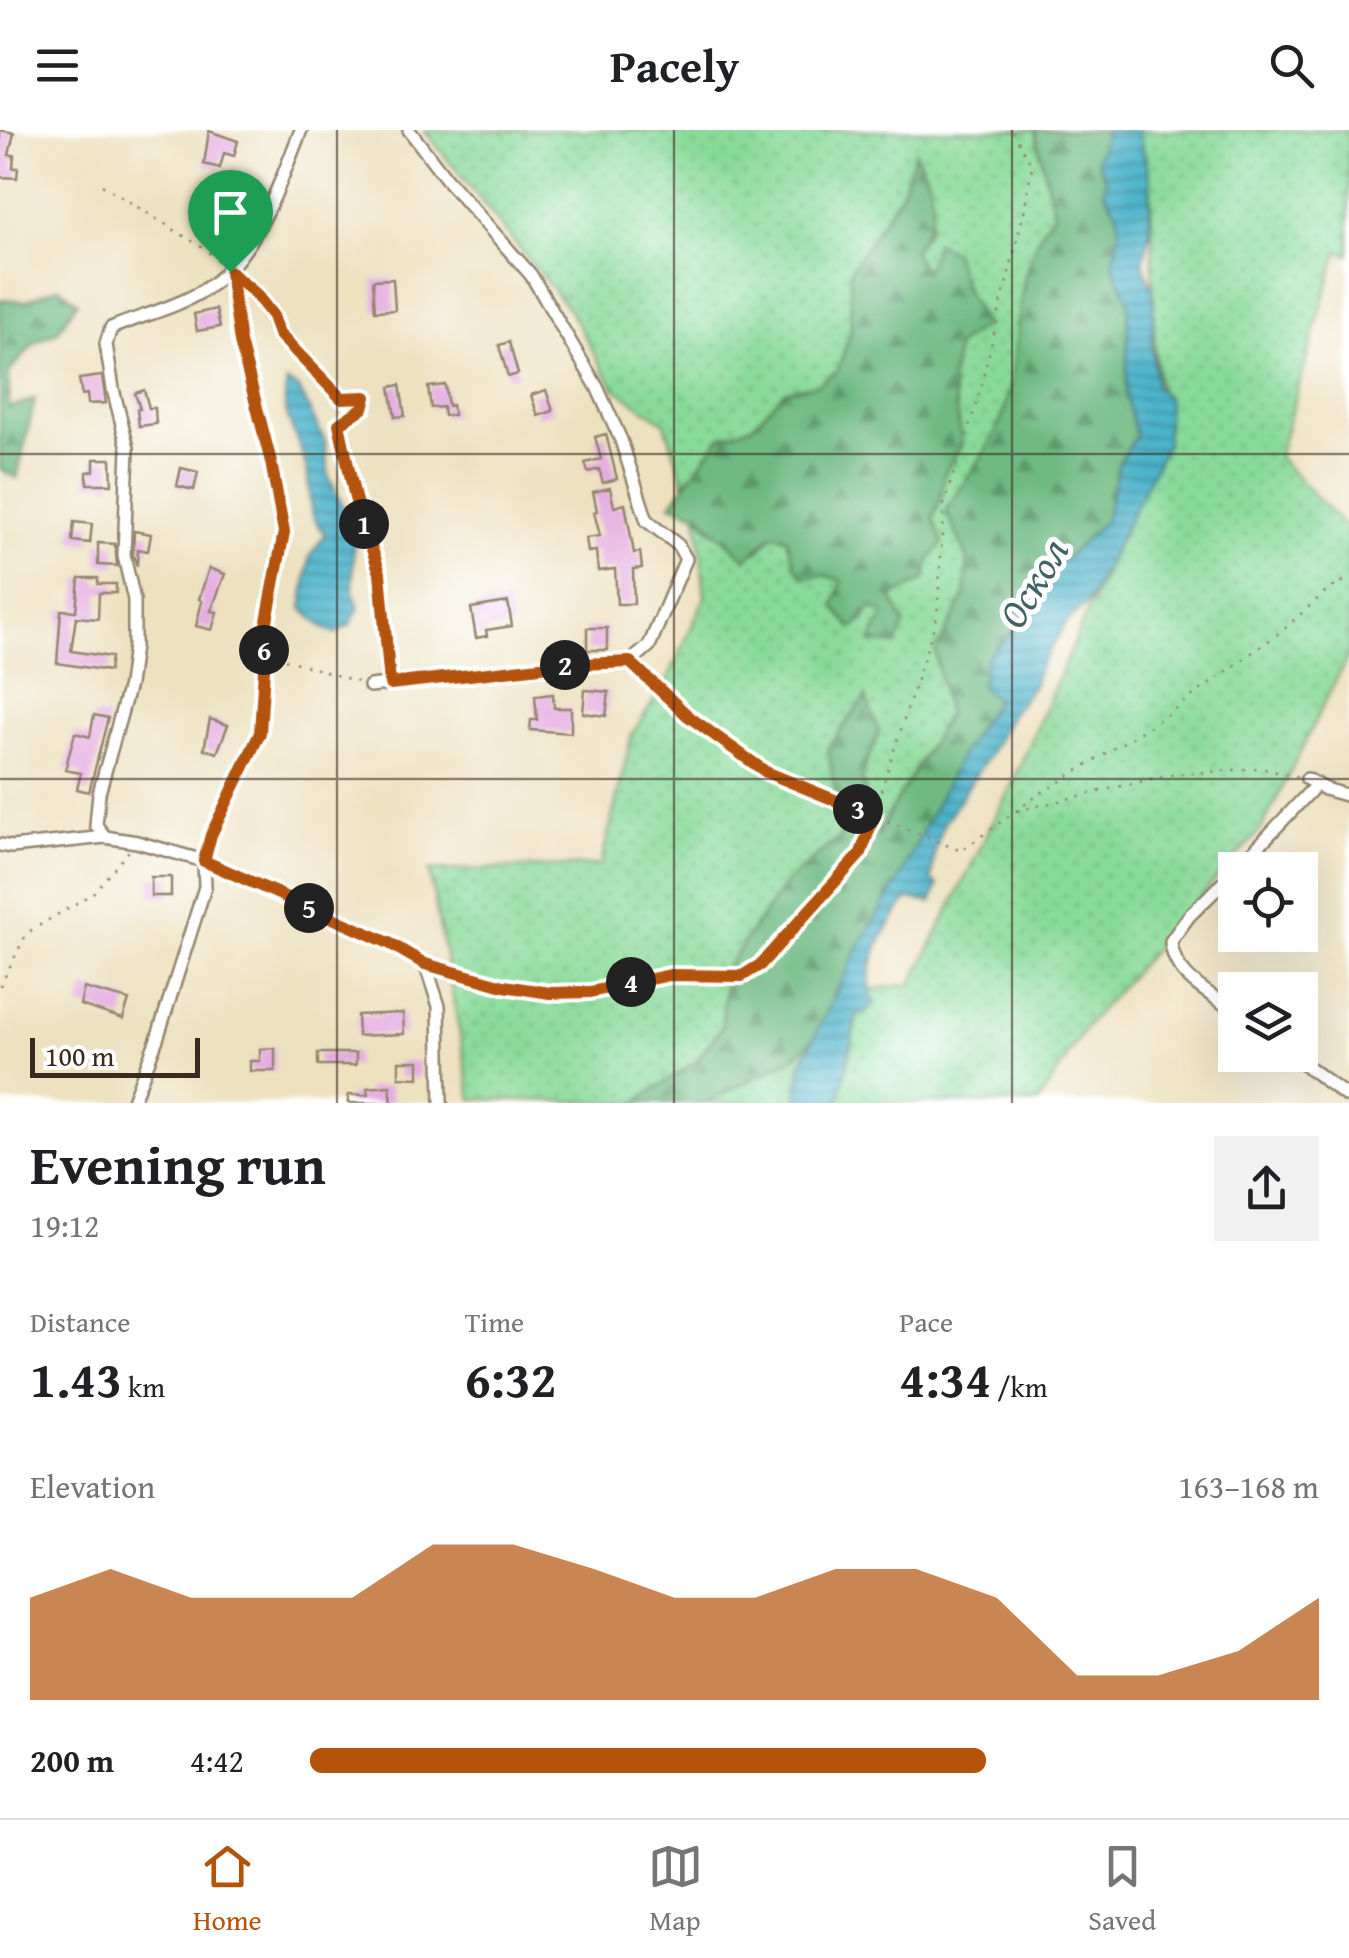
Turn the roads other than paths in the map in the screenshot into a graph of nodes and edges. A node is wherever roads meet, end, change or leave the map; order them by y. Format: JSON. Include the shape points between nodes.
{"nodes":[{"id":1,"x":302,"y":130,"type":"edge"},
{"id":2,"x":409,"y":130,"type":"edge"},
{"id":3,"x":267,"y":621,"type":"road end"},
{"id":4,"x":370,"y":686,"type":"road end"},
{"id":5,"x":1349,"y":796,"type":"edge"},
{"id":6,"x":105,"y":837,"type":"junction"},
{"id":7,"x":0,"y":846,"type":"edge"},
{"id":8,"x":1251,"y":852,"type":"edge"},
{"id":9,"x":204,"y":861,"type":"junction"},
{"id":10,"x":1218,"y":887,"type":"edge"},
{"id":11,"x":1218,"y":999,"type":"edge"},
{"id":12,"x":1314,"y":1072,"type":"edge"},
{"id":13,"x":1345,"y":1096,"type":"dead end"},
{"id":14,"x":132,"y":1103,"type":"edge"},
{"id":15,"x":441,"y":1103,"type":"edge"}],
"edges":[{"from":1,"to":6,"type":"street","via":[[230,272],[198,294],[111,328],[106,344],[128,448],[124,556],[134,600],[134,646],[99,793],[96,826]]},
{"from":2,"to":4,"type":"street","via":[[530,275],[596,387],[647,520],[686,559],[649,646],[630,662]]},
{"from":3,"to":9,"type":"street","via":[[260,733]]},
{"from":5,"to":8,"type":"street","via":[[1312,782]]},
{"from":6,"to":7,"type":"street"},
{"from":6,"to":9,"type":"street"},
{"from":9,"to":14,"type":"street","via":[[205,887]]},
{"from":9,"to":15,"type":"street","via":[[425,964],[438,1006]]},
{"from":10,"to":11,"type":"street","via":[[1170,941],[1178,969]]},
{"from":12,"to":13,"type":"street"}]}
